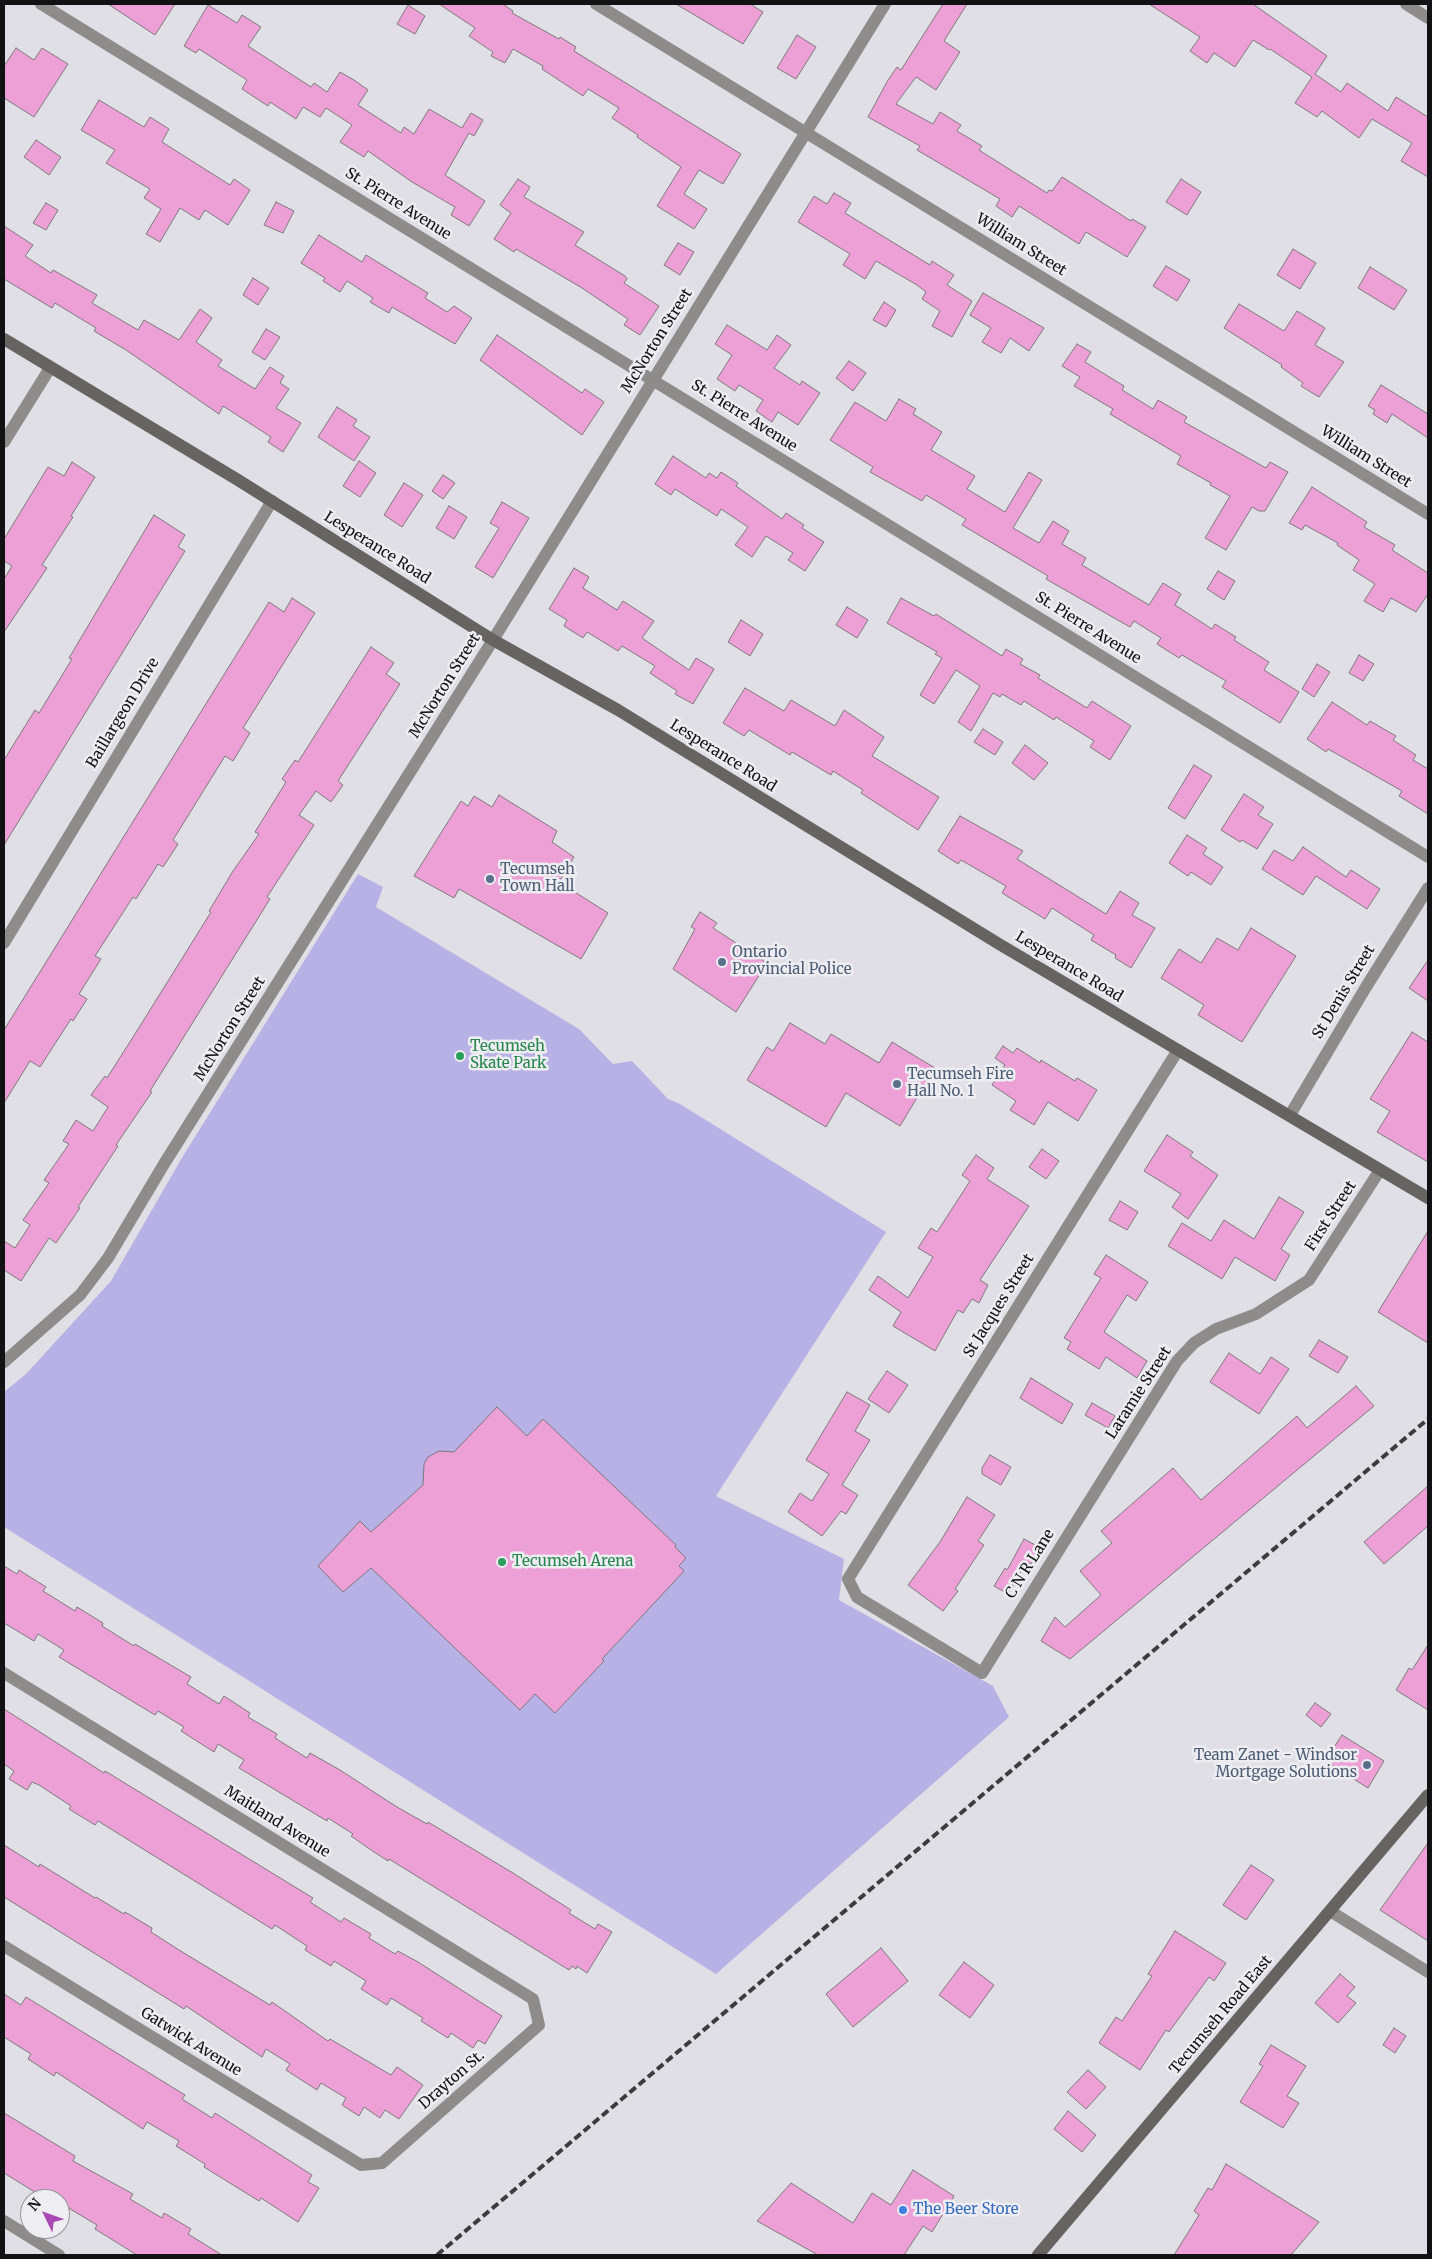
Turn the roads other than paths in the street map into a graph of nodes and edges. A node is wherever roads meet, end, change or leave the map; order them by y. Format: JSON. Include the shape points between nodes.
{"nodes":[{"id":1,"x":41,"y":4,"type":"edge"},
{"id":2,"x":596,"y":4,"type":"edge"},
{"id":3,"x":886,"y":4,"type":"edge"},
{"id":4,"x":1406,"y":4,"type":"edge"},
{"id":5,"x":1428,"y":18,"type":"edge"},
{"id":6,"x":805,"y":132,"type":"junction"},
{"id":7,"x":4,"y":339,"type":"edge"},
{"id":8,"x":50,"y":368,"type":"junction"},
{"id":9,"x":652,"y":378,"type":"junction"},
{"id":10,"x":4,"y":442,"type":"edge"},
{"id":11,"x":272,"y":501,"type":"junction"},
{"id":12,"x":1428,"y":514,"type":"edge"},
{"id":13,"x":493,"y":640,"type":"junction"},
{"id":14,"x":1428,"y":857,"type":"edge"},
{"id":15,"x":1428,"y":888,"type":"edge"},
{"id":16,"x":4,"y":943,"type":"edge"},
{"id":17,"x":1178,"y":1050,"type":"junction"},
{"id":18,"x":1290,"y":1115,"type":"junction"},
{"id":19,"x":1380,"y":1170,"type":"junction"},
{"id":20,"x":1428,"y":1198,"type":"edge"},
{"id":21,"x":1309,"y":1280,"type":"joint"},
{"id":22,"x":4,"y":1362,"type":"edge"},
{"id":23,"x":1106,"y":1473,"type":"joint"},
{"id":24,"x":4,"y":1672,"type":"edge"},
{"id":25,"x":982,"y":1673,"type":"joint"},
{"id":26,"x":1428,"y":1795,"type":"edge"},
{"id":27,"x":1330,"y":1911,"type":"junction"},
{"id":28,"x":4,"y":1946,"type":"edge"},
{"id":29,"x":1428,"y":1972,"type":"edge"},
{"id":30,"x":533,"y":1999,"type":"joint"},
{"id":31,"x":361,"y":2165,"type":"joint"},
{"id":32,"x":4,"y":2221,"type":"edge"},
{"id":33,"x":59,"y":2255,"type":"edge"},
{"id":34,"x":1038,"y":2255,"type":"edge"}],
"edges":[{"from":1,"to":9,"type":"street","name":"St. Pierre Avenue"},
{"from":2,"to":6,"type":"street","name":"William Street"},
{"from":3,"to":6,"type":"street","name":"McNorton Street"},
{"from":4,"to":5,"type":"street"},
{"from":6,"to":9,"type":"street","name":"McNorton Street"},
{"from":6,"to":12,"type":"street","name":"William Street"},
{"from":7,"to":8,"type":"main road","name":"Lesperance Road"},
{"from":8,"to":10,"type":"street"},
{"from":8,"to":11,"type":"main road","name":"Lesperance Road"},
{"from":9,"to":13,"type":"street","name":"McNorton Street"},
{"from":9,"to":14,"type":"street","name":"St. Pierre Avenue"},
{"from":11,"to":13,"type":"main road","name":"Lesperance Road"},
{"from":11,"to":16,"type":"street","name":"Baillargeon Drive"},
{"from":13,"to":17,"type":"main road","name":"Lesperance Road","via":[[618,710]]},
{"from":13,"to":22,"type":"street","name":"McNorton Street","via":[[108,1258],[80,1295]]},
{"from":15,"to":18,"type":"street","name":"St Denis Street"},
{"from":17,"to":18,"type":"main road","name":"Lesperance Road"},
{"from":17,"to":25,"type":"street","name":"St Jacques Street","via":[[848,1579],[857,1597]]},
{"from":18,"to":19,"type":"main road","name":"Lesperance Road"},
{"from":19,"to":20,"type":"main road","name":"Lesperance Road"},
{"from":19,"to":21,"type":"street","name":"First Street"},
{"from":21,"to":23,"type":"street","name":"Laramie Street","via":[[1256,1314],[1216,1329],[1194,1343],[1177,1361]]},
{"from":23,"to":25,"type":"street","name":"C N R Lane"},
{"from":24,"to":30,"type":"street","name":"Maitland Avenue"},
{"from":26,"to":27,"type":"main road","name":"Tecumseh Road East"},
{"from":27,"to":29,"type":"street"},
{"from":27,"to":34,"type":"main road","name":"Tecumseh Road East"},
{"from":28,"to":31,"type":"street","name":"Gatwick Avenue"},
{"from":30,"to":31,"type":"street","name":"Drayton St.","via":[[539,2025],[382,2163]]},
{"from":32,"to":33,"type":"street"}]}
